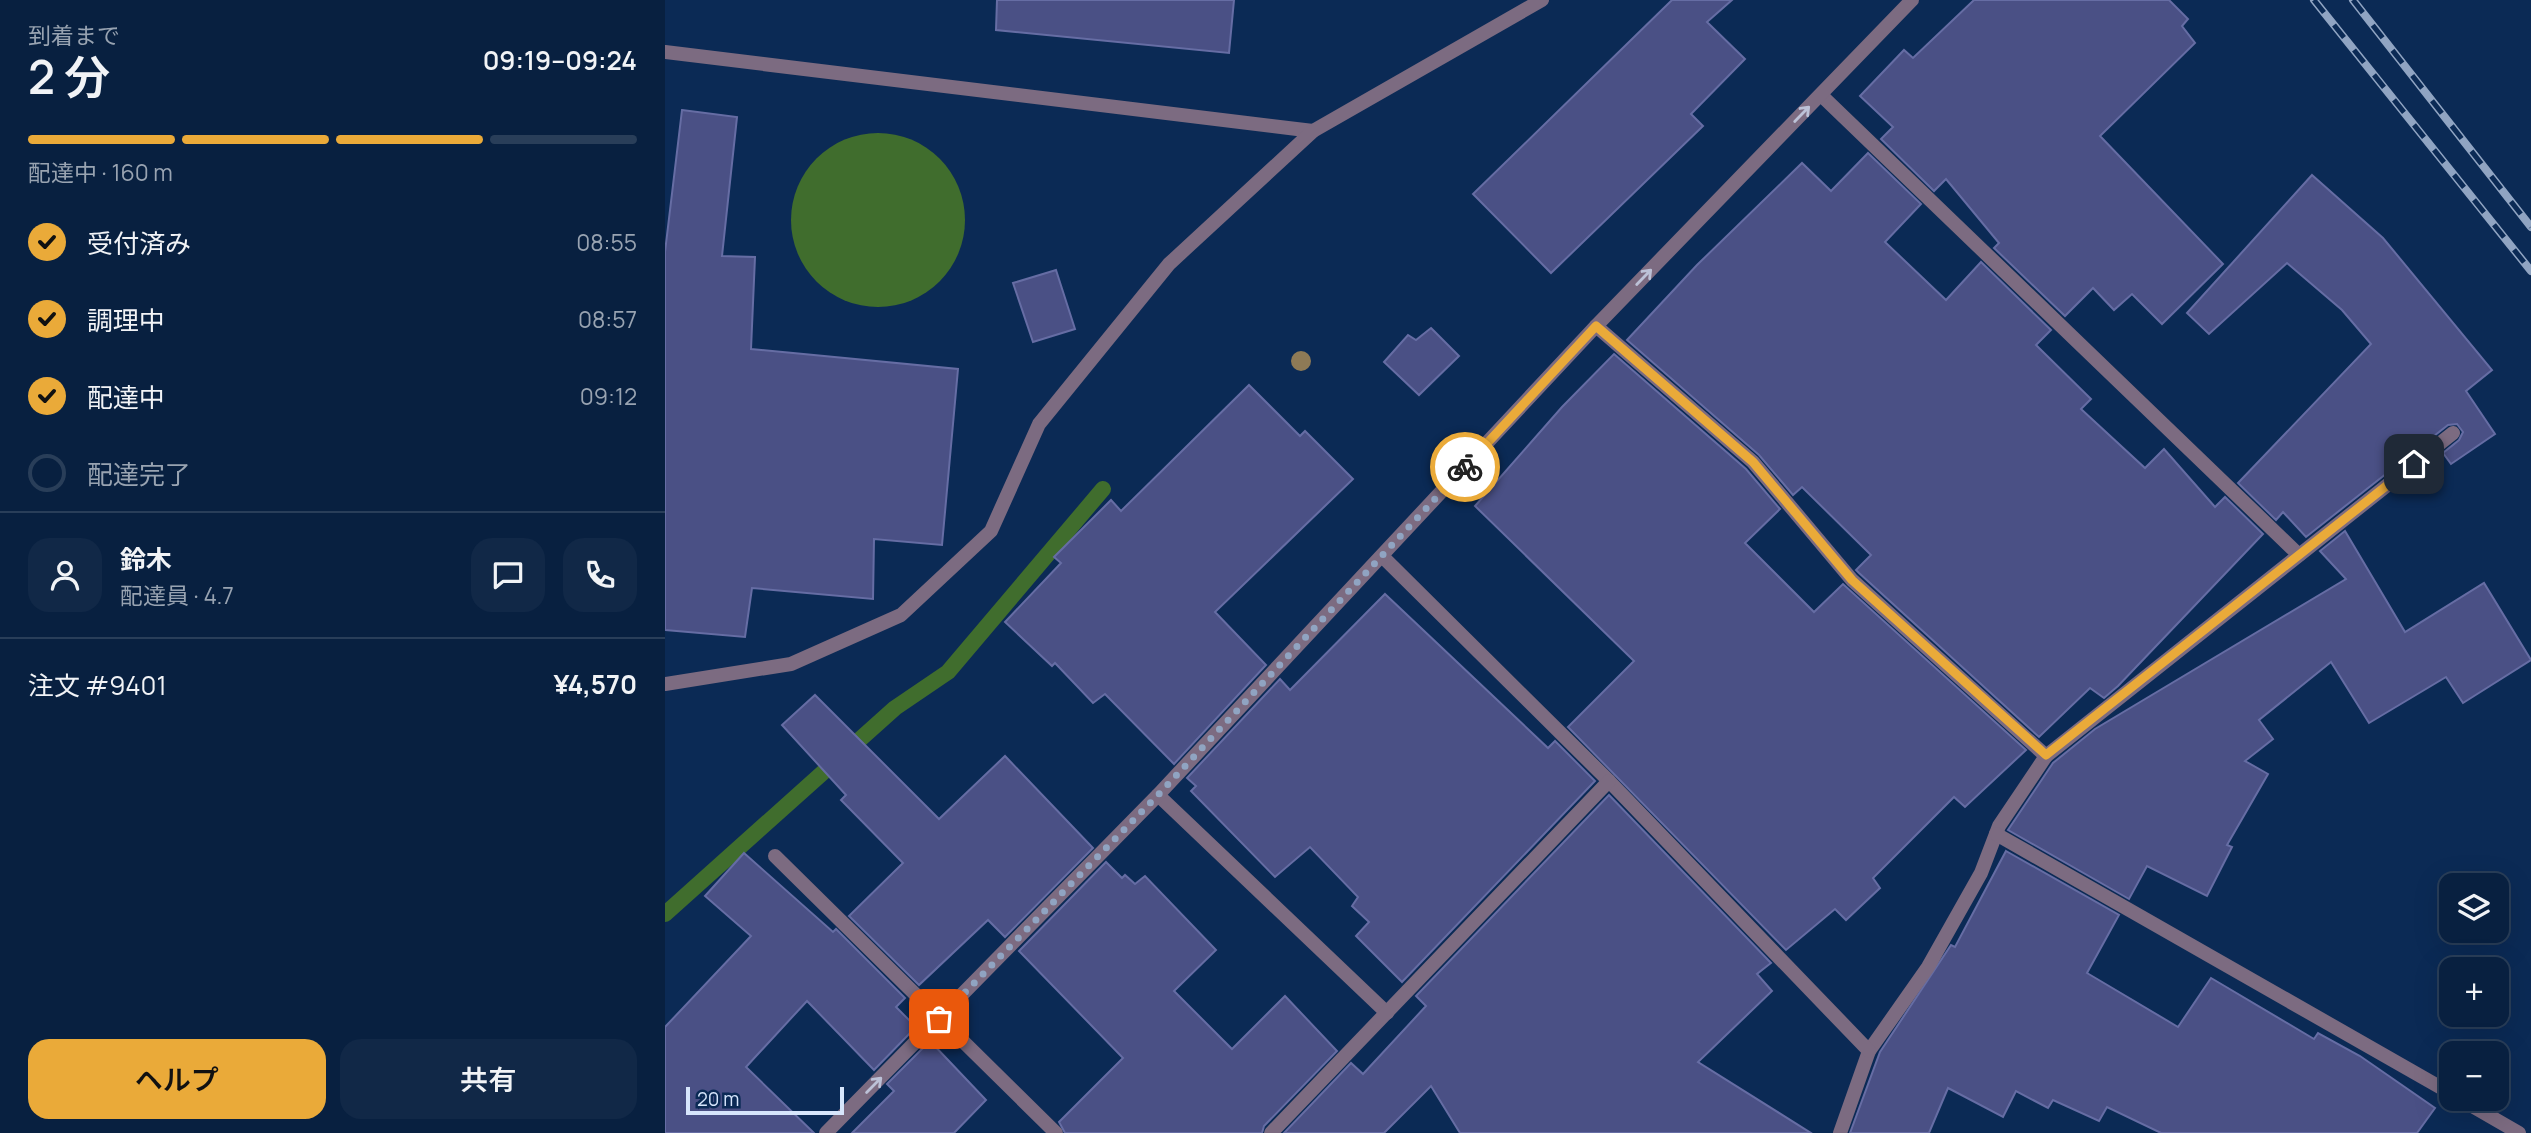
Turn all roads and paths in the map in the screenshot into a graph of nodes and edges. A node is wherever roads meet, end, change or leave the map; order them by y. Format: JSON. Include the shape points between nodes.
{"nodes":[{"id":1,"x":1542,"y":0,"type":"edge"},
{"id":2,"x":1912,"y":0,"type":"edge"},
{"id":3,"x":665,"y":52,"type":"edge"},
{"id":4,"x":1821,"y":95,"type":"junction"},
{"id":5,"x":1313,"y":131,"type":"junction"},
{"id":6,"x":1596,"y":326,"type":"junction"},
{"id":7,"x":2453,"y":433,"type":"dead end"},
{"id":8,"x":2299,"y":555,"type":"junction"},
{"id":9,"x":1383,"y":557,"type":"junction"},
{"id":10,"x":665,"y":684,"type":"edge"},
{"id":11,"x":2046,"y":755,"type":"junction"},
{"id":12,"x":1609,"y":781,"type":"junction"},
{"id":13,"x":1158,"y":795,"type":"junction"},
{"id":14,"x":1996,"y":834,"type":"junction"},
{"id":15,"x":775,"y":856,"type":"dead end"},
{"id":16,"x":1387,"y":1013,"type":"junction"},
{"id":17,"x":939,"y":1019,"type":"junction"},
{"id":18,"x":1869,"y":1051,"type":"junction"},
{"id":19,"x":2439,"y":1087,"type":"edge"},
{"id":20,"x":2481,"y":1111,"type":"edge"},
{"id":21,"x":826,"y":1133,"type":"edge"},
{"id":22,"x":1056,"y":1133,"type":"edge"},
{"id":23,"x":1271,"y":1133,"type":"edge"},
{"id":24,"x":1840,"y":1133,"type":"edge"},
{"id":25,"x":2519,"y":1133,"type":"edge"}],
"edges":[{"from":1,"to":5,"type":"street"},
{"from":2,"to":4,"type":"street"},
{"from":3,"to":5,"type":"street"},
{"from":6,"to":4,"type":"street","one_way":true},
{"from":4,"to":8,"type":"street"},
{"from":5,"to":10,"type":"street","via":[[1169,264],[1039,424],[991,531],[901,615],[791,664]]},
{"from":6,"to":9,"type":"street"},
{"from":6,"to":11,"type":"street","via":[[1753,462],[1852,580]]},
{"from":7,"to":8,"type":"street"},
{"from":8,"to":11,"type":"street"},
{"from":9,"to":12,"type":"street"},
{"from":9,"to":13,"type":"street"},
{"from":11,"to":14,"type":"street"},
{"from":12,"to":16,"type":"street"},
{"from":12,"to":18,"type":"street"},
{"from":13,"to":16,"type":"street"},
{"from":13,"to":17,"type":"street"},
{"from":14,"to":18,"type":"street","via":[[1981,873],[1927,967]]},
{"from":14,"to":19,"type":"street"},
{"from":15,"to":17,"type":"street"},
{"from":16,"to":23,"type":"street"},
{"from":21,"to":17,"type":"street","one_way":true},
{"from":17,"to":22,"type":"street"},
{"from":18,"to":24,"type":"street"},
{"from":20,"to":25,"type":"street"}]}
